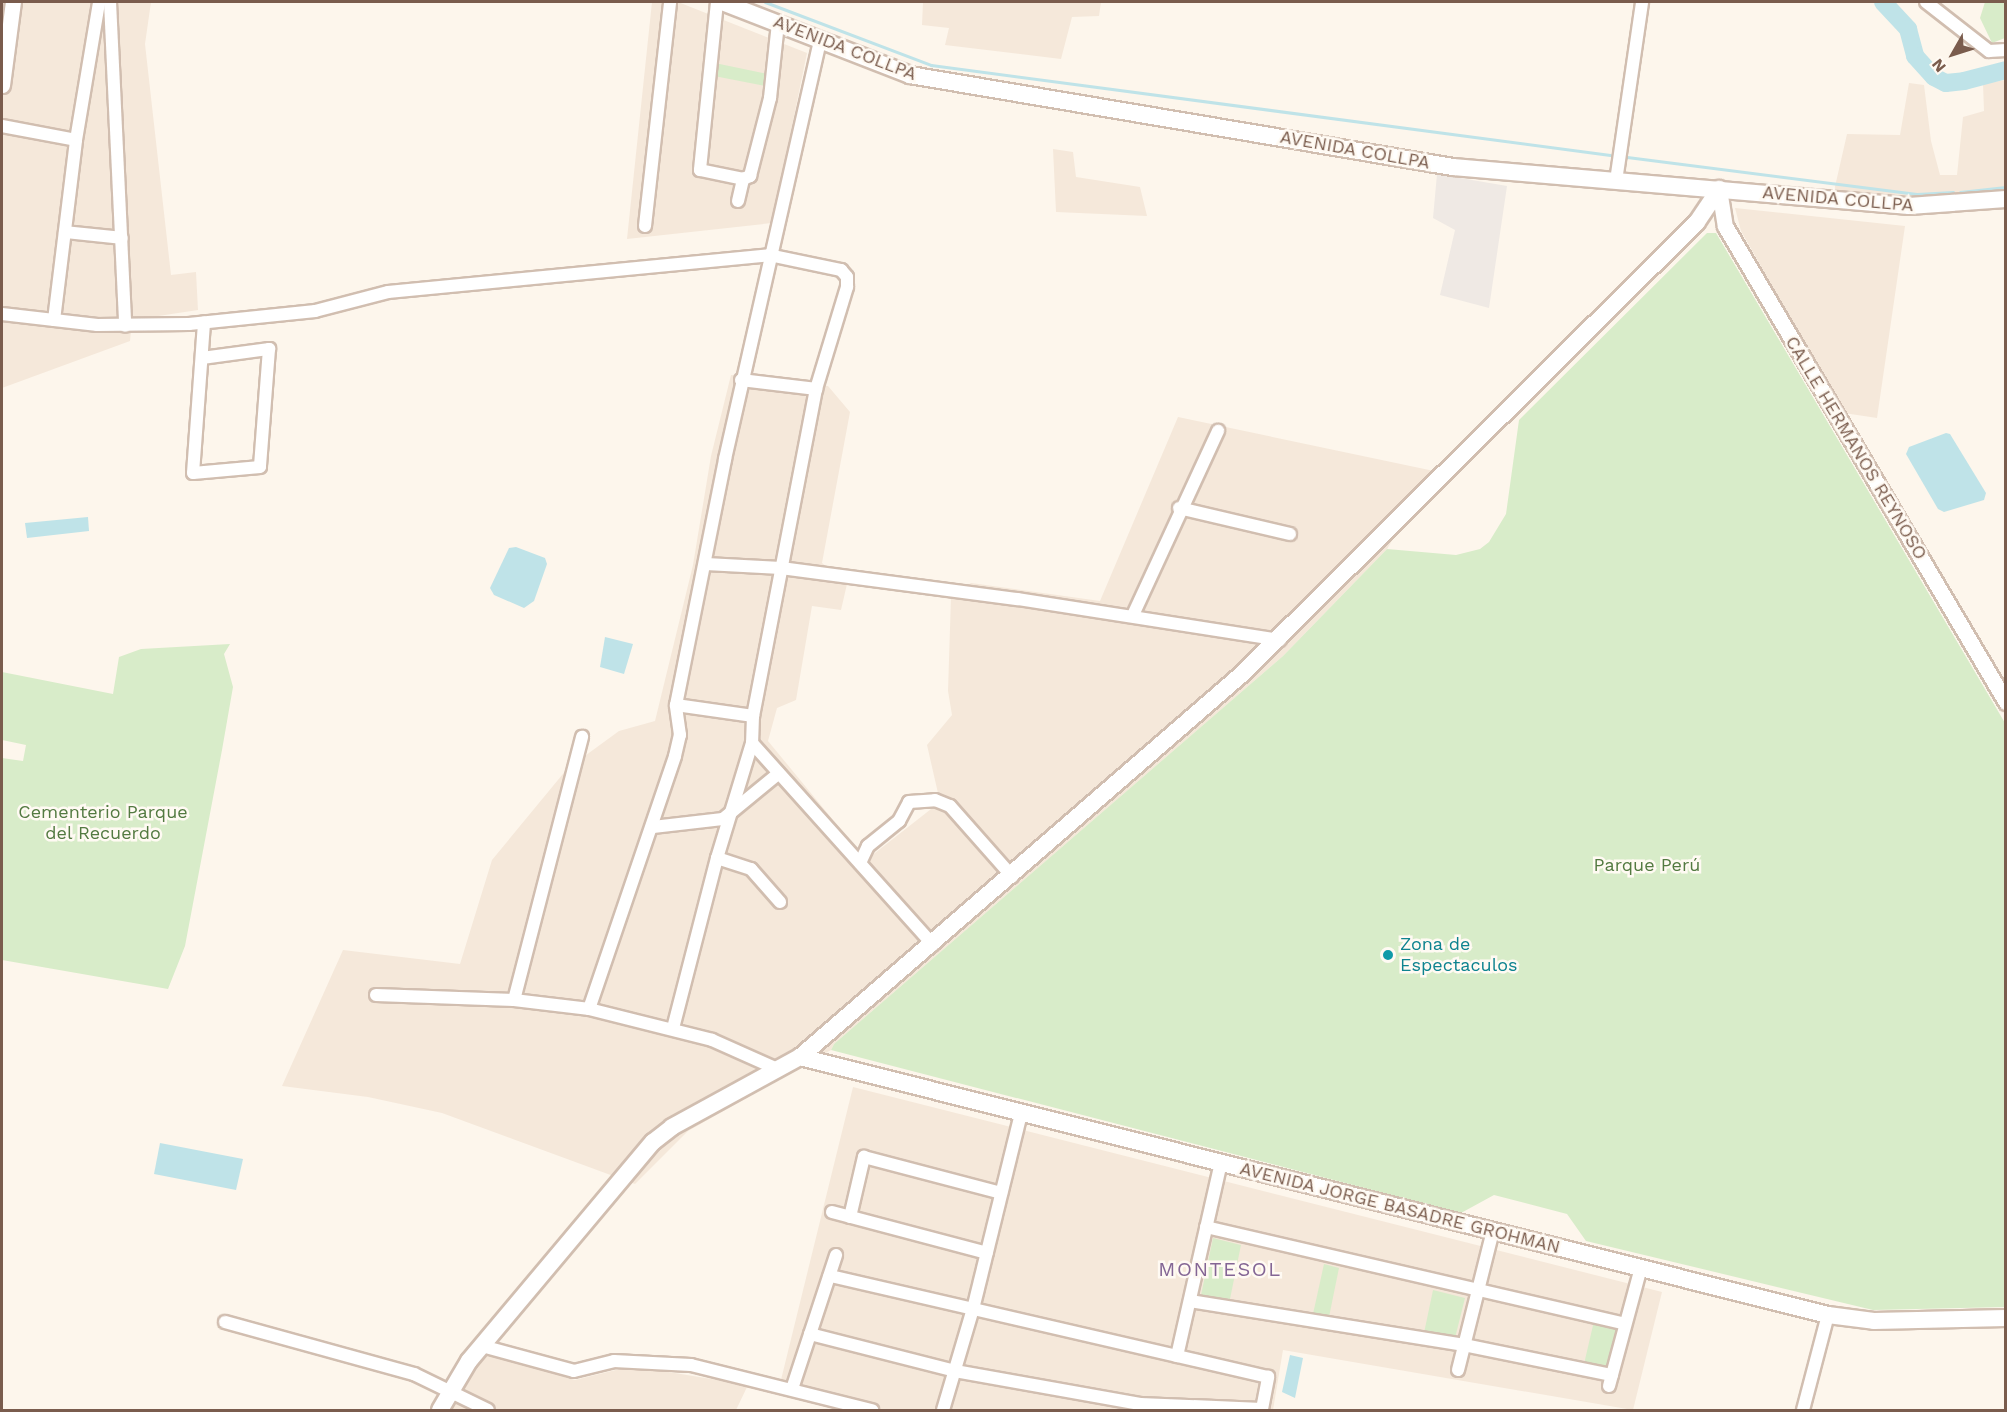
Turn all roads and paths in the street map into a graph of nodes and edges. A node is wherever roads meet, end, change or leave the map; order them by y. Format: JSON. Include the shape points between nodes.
{"nodes":[{"id":1,"x":13,"y":2,"type":"edge"},
{"id":2,"x":99,"y":2,"type":"edge"},
{"id":3,"x":110,"y":2,"type":"edge"},
{"id":4,"x":670,"y":2,"type":"edge"},
{"id":5,"x":717,"y":2,"type":"edge"},
{"id":6,"x":722,"y":2,"type":"edge"},
{"id":7,"x":1641,"y":2,"type":"edge"},
{"id":8,"x":1926,"y":2,"type":"edge"},
{"id":9,"x":778,"y":23,"type":"junction"},
{"id":10,"x":819,"y":41,"type":"junction"},
{"id":11,"x":2006,"y":50,"type":"edge"},
{"id":12,"x":2,"y":86,"type":"edge"},
{"id":13,"x":2,"y":126,"type":"edge"},
{"id":14,"x":76,"y":140,"type":"junction"},
{"id":15,"x":743,"y":179,"type":"junction"},
{"id":16,"x":1616,"y":180,"type":"junction"},
{"id":17,"x":1719,"y":189,"type":"junction"},
{"id":18,"x":2006,"y":199,"type":"edge"},
{"id":19,"x":738,"y":201,"type":"dead end"},
{"id":20,"x":645,"y":226,"type":"dead end"},
{"id":21,"x":65,"y":232,"type":"junction"},
{"id":22,"x":122,"y":238,"type":"junction"},
{"id":23,"x":769,"y":255,"type":"junction"},
{"id":24,"x":2,"y":314,"type":"edge"},
{"id":25,"x":54,"y":320,"type":"junction"},
{"id":26,"x":204,"y":322,"type":"junction"},
{"id":27,"x":125,"y":326,"type":"junction"},
{"id":28,"x":202,"y":358,"type":"junction"},
{"id":29,"x":741,"y":380,"type":"junction"},
{"id":30,"x":816,"y":389,"type":"junction"},
{"id":31,"x":1218,"y":431,"type":"dead end"},
{"id":32,"x":1179,"y":508,"type":"junction"},
{"id":33,"x":1290,"y":534,"type":"dead end"},
{"id":34,"x":706,"y":564,"type":"junction"},
{"id":35,"x":781,"y":568,"type":"junction"},
{"id":36,"x":1133,"y":615,"type":"junction"},
{"id":37,"x":1280,"y":640,"type":"junction"},
{"id":38,"x":2006,"y":702,"type":"edge"},
{"id":39,"x":676,"y":705,"type":"junction"},
{"id":40,"x":753,"y":716,"type":"junction"},
{"id":41,"x":582,"y":737,"type":"dead end"},
{"id":42,"x":752,"y":742,"type":"junction"},
{"id":43,"x":779,"y":773,"type":"junction"},
{"id":44,"x":732,"y":809,"type":"junction"},
{"id":45,"x":652,"y":827,"type":"junction"},
{"id":46,"x":717,"y":858,"type":"junction"},
{"id":47,"x":860,"y":863,"type":"junction"},
{"id":48,"x":1012,"y":876,"type":"junction"},
{"id":49,"x":780,"y":902,"type":"dead end"},
{"id":50,"x":933,"y":945,"type":"junction"},
{"id":51,"x":376,"y":995,"type":"dead end"},
{"id":52,"x":514,"y":1000,"type":"junction"},
{"id":53,"x":589,"y":1010,"type":"junction"},
{"id":54,"x":674,"y":1028,"type":"junction"},
{"id":55,"x":800,"y":1057,"type":"junction"},
{"id":56,"x":777,"y":1069,"type":"junction"},
{"id":57,"x":1021,"y":1113,"type":"junction"},
{"id":58,"x":1221,"y":1163,"type":"junction"},
{"id":59,"x":1001,"y":1193,"type":"junction"},
{"id":60,"x":832,"y":1212,"type":"dead end"},
{"id":61,"x":850,"y":1217,"type":"junction"},
{"id":62,"x":1206,"y":1227,"type":"junction"},
{"id":63,"x":1493,"y":1231,"type":"junction"},
{"id":64,"x":987,"y":1253,"type":"junction"},
{"id":65,"x":836,"y":1255,"type":"dead end"},
{"id":66,"x":1641,"y":1268,"type":"junction"},
{"id":67,"x":829,"y":1276,"type":"junction"},
{"id":68,"x":1479,"y":1289,"type":"junction"},
{"id":69,"x":1190,"y":1301,"type":"junction"},
{"id":70,"x":973,"y":1309,"type":"junction"},
{"id":71,"x":1828,"y":1316,"type":"junction"},
{"id":72,"x":2006,"y":1318,"type":"edge"},
{"id":73,"x":225,"y":1322,"type":"dead end"},
{"id":74,"x":1625,"y":1324,"type":"junction"},
{"id":75,"x":810,"y":1334,"type":"junction"},
{"id":76,"x":1464,"y":1345,"type":"junction"},
{"id":77,"x":482,"y":1346,"type":"junction"},
{"id":78,"x":1177,"y":1356,"type":"junction"},
{"id":79,"x":1458,"y":1370,"type":"dead end"},
{"id":80,"x":955,"y":1371,"type":"junction"},
{"id":81,"x":792,"y":1389,"type":"junction"},
{"id":82,"x":448,"y":1394,"type":"junction"},
{"id":83,"x":440,"y":1410,"type":"edge"},
{"id":84,"x":488,"y":1410,"type":"edge"},
{"id":85,"x":872,"y":1410,"type":"edge"},
{"id":86,"x":943,"y":1410,"type":"edge"},
{"id":87,"x":1803,"y":1410,"type":"edge"}],
"edges":[{"from":1,"to":12,"type":"street"},
{"from":2,"to":14,"type":"street"},
{"from":3,"to":22,"type":"street"},
{"from":4,"to":20,"type":"street"},
{"from":5,"to":15,"type":"street","via":[[698,167],[704,172]]},
{"from":6,"to":9,"type":"main road","name":"AVENIDA COLLPA"},
{"from":7,"to":16,"type":"street"},
{"from":8,"to":11,"type":"street","via":[[1989,51]]},
{"from":9,"to":10,"type":"main road","name":"AVENIDA COLLPA"},
{"from":9,"to":15,"type":"street","via":[[770,98],[750,176]]},
{"from":10,"to":16,"type":"main road","name":"AVENIDA COLLPA","via":[[887,68],[944,82],[1453,167]]},
{"from":10,"to":23,"type":"street"},
{"from":13,"to":14,"type":"street"},
{"from":14,"to":21,"type":"street"},
{"from":15,"to":19,"type":"street"},
{"from":16,"to":17,"type":"main road","name":"AVENIDA COLLPA"},
{"from":17,"to":18,"type":"main road","name":"AVENIDA COLLPA","via":[[1930,207]]},
{"from":17,"to":37,"type":"main road","via":[[1697,222]]},
{"from":17,"to":38,"type":"street","name":"CALLE HERMANOS REYNOSO","via":[[1725,226]]},
{"from":21,"to":22,"type":"street"},
{"from":21,"to":25,"type":"street"},
{"from":22,"to":27,"type":"street"},
{"from":23,"to":26,"type":"street","via":[[388,292],[315,311]]},
{"from":23,"to":29,"type":"street"},
{"from":23,"to":30,"type":"street","via":[[841,270],[847,277]]},
{"from":24,"to":25,"type":"street"},
{"from":25,"to":27,"type":"street"},
{"from":26,"to":27,"type":"street"},
{"from":26,"to":28,"type":"street"},
{"from":28,"to":28,"type":"street","via":[[269,349],[260,467],[193,473]]},
{"from":29,"to":30,"type":"street"},
{"from":29,"to":34,"type":"street"},
{"from":30,"to":35,"type":"street"},
{"from":31,"to":32,"type":"street"},
{"from":32,"to":33,"type":"street"},
{"from":32,"to":36,"type":"street"},
{"from":34,"to":35,"type":"street"},
{"from":34,"to":39,"type":"street"},
{"from":35,"to":36,"type":"street"},
{"from":35,"to":40,"type":"street"},
{"from":36,"to":37,"type":"street"},
{"from":37,"to":48,"type":"main road"},
{"from":39,"to":40,"type":"street"},
{"from":39,"to":45,"type":"street","via":[[680,735]]},
{"from":40,"to":42,"type":"street"},
{"from":41,"to":52,"type":"street"},
{"from":42,"to":43,"type":"street"},
{"from":42,"to":44,"type":"street"},
{"from":43,"to":44,"type":"street"},
{"from":43,"to":47,"type":"street"},
{"from":44,"to":45,"type":"street","via":[[723,819]]},
{"from":44,"to":46,"type":"street"},
{"from":45,"to":53,"type":"street"},
{"from":46,"to":49,"type":"street","via":[[751,869]]},
{"from":46,"to":54,"type":"street"},
{"from":47,"to":48,"type":"street","via":[[868,846],[899,821],[909,802],[928,800],[950,806]]},
{"from":47,"to":50,"type":"street"},
{"from":48,"to":50,"type":"main road"},
{"from":50,"to":55,"type":"main road"},
{"from":51,"to":52,"type":"street"},
{"from":52,"to":53,"type":"street"},
{"from":53,"to":54,"type":"street"},
{"from":54,"to":56,"type":"street","via":[[738,1049]]},
{"from":55,"to":56,"type":"main road"},
{"from":55,"to":57,"type":"main road","name":"AVENIDA JORGE BASADRE GROHMAN"},
{"from":56,"to":77,"type":"main road","via":[[672,1127],[653,1142]]},
{"from":57,"to":58,"type":"main road","name":"AVENIDA JORGE BASADRE GROHMAN"},
{"from":57,"to":59,"type":"street"},
{"from":58,"to":62,"type":"street"},
{"from":58,"to":63,"type":"main road","name":"AVENIDA JORGE BASADRE GROHMAN"},
{"from":59,"to":61,"type":"street","via":[[864,1156]]},
{"from":59,"to":64,"type":"street"},
{"from":60,"to":61,"type":"street"},
{"from":61,"to":64,"type":"street"},
{"from":62,"to":68,"type":"street"},
{"from":62,"to":69,"type":"street"},
{"from":63,"to":66,"type":"main road","name":"AVENIDA JORGE BASADRE GROHMAN"},
{"from":63,"to":68,"type":"street"},
{"from":64,"to":70,"type":"street"},
{"from":65,"to":67,"type":"street"},
{"from":66,"to":71,"type":"main road","name":"AVENIDA JORGE BASADRE GROHMAN"},
{"from":66,"to":74,"type":"street"},
{"from":67,"to":70,"type":"street"},
{"from":67,"to":75,"type":"street"},
{"from":68,"to":74,"type":"street"},
{"from":68,"to":76,"type":"street"},
{"from":69,"to":76,"type":"street"},
{"from":69,"to":78,"type":"street"},
{"from":70,"to":78,"type":"street"},
{"from":70,"to":80,"type":"street"},
{"from":71,"to":72,"type":"main road","name":"AVENIDA JORGE BASADRE GROHMAN","via":[[1874,1321]]},
{"from":71,"to":87,"type":"street"},
{"from":73,"to":82,"type":"street","via":[[414,1374]]},
{"from":74,"to":76,"type":"street","via":[[1610,1380]]},
{"from":75,"to":80,"type":"street"},
{"from":75,"to":81,"type":"street"},
{"from":76,"to":79,"type":"street"},
{"from":77,"to":81,"type":"street","via":[[558,1369],[574,1371],[614,1361],[644,1360],[729,1372]]},
{"from":77,"to":82,"type":"main road"},
{"from":78,"to":80,"type":"street","via":[[1268,1377],[1262,1409],[1140,1404]]},
{"from":80,"to":86,"type":"street"},
{"from":81,"to":85,"type":"street"},
{"from":82,"to":83,"type":"main road"},
{"from":82,"to":84,"type":"street"}]}
